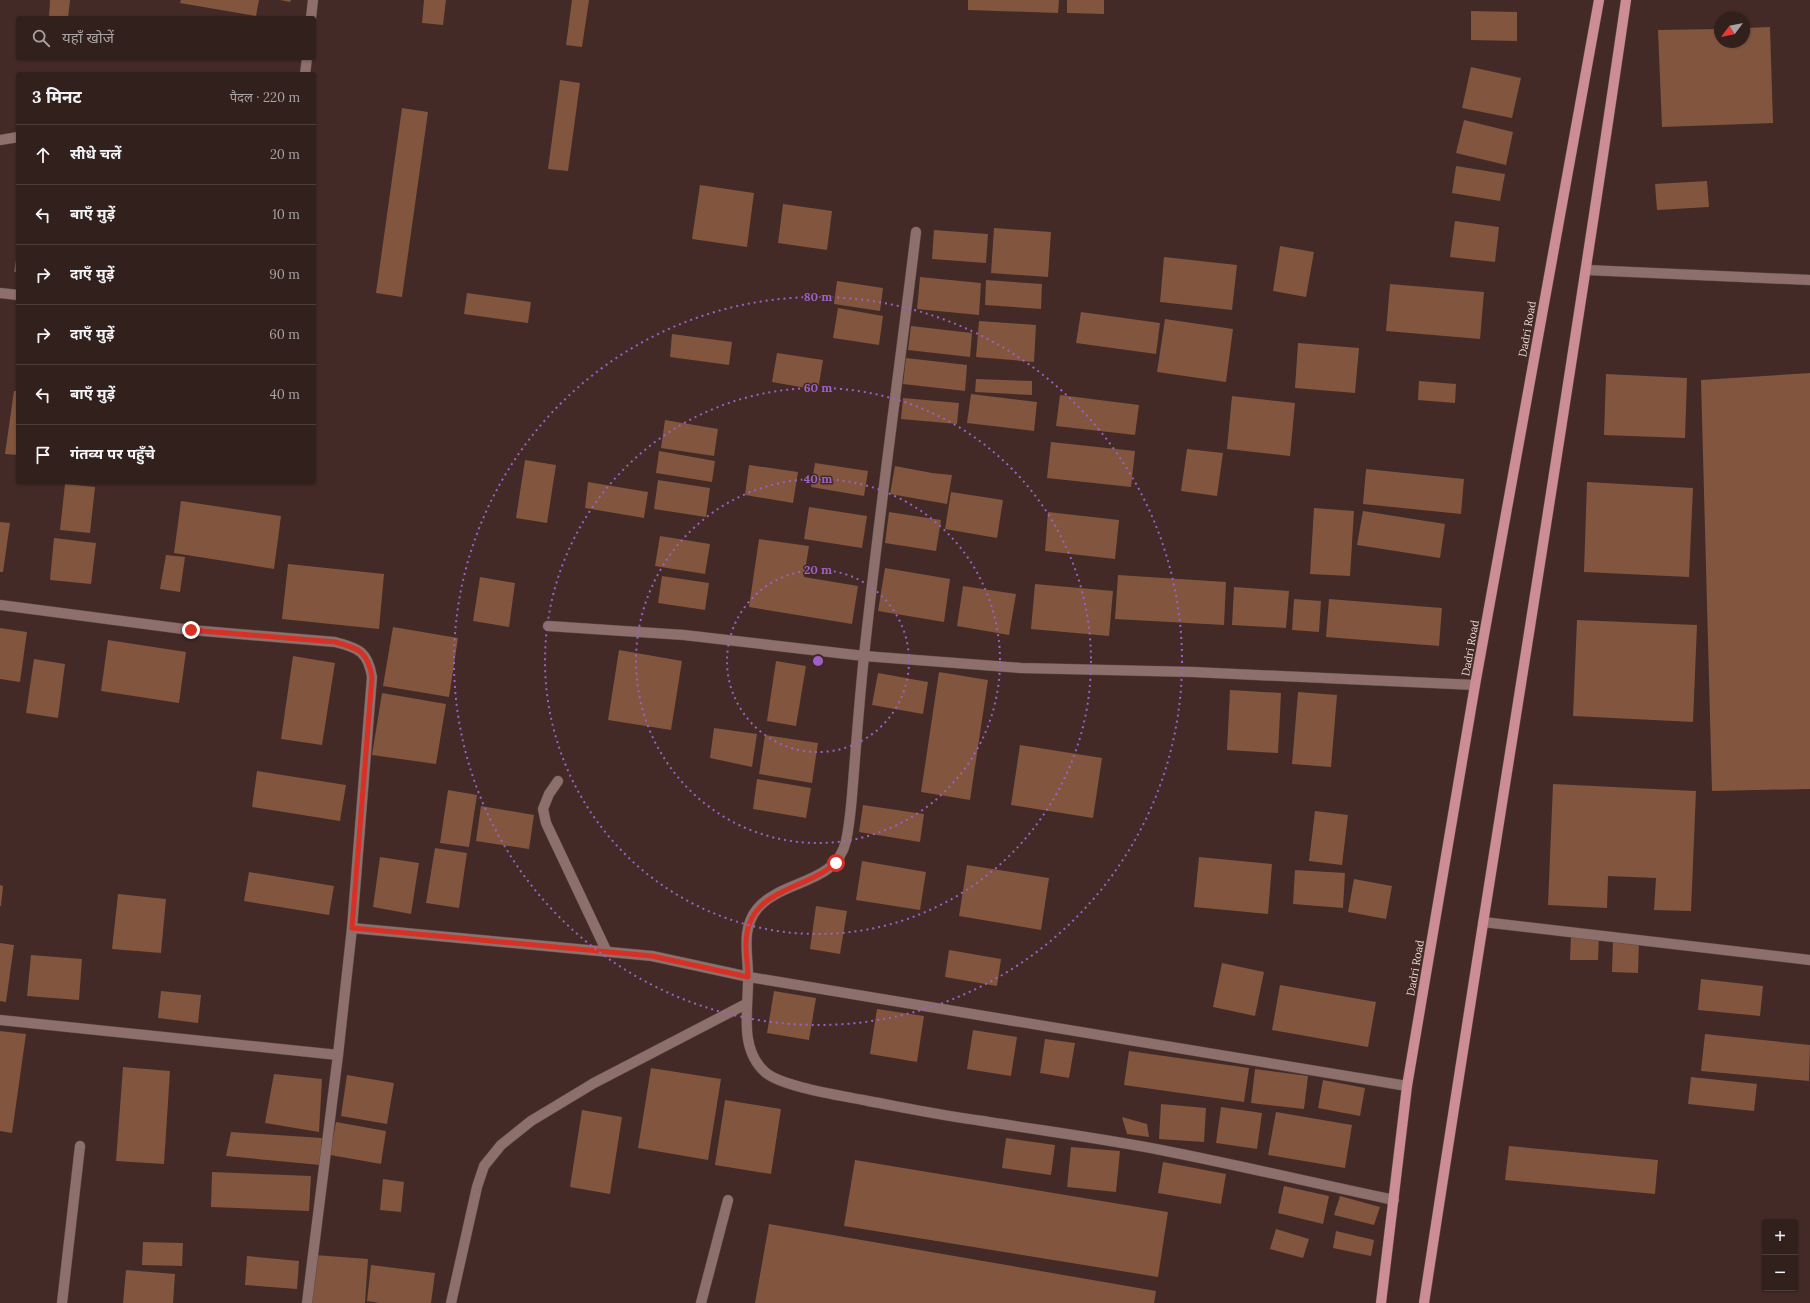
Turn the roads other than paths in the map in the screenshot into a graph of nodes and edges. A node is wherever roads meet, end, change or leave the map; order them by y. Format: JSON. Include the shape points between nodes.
{"nodes":[{"id":1,"x":313,"y":0,"type":"edge"},
{"id":2,"x":1599,"y":0,"type":"edge"},
{"id":3,"x":1626,"y":0,"type":"edge"},
{"id":4,"x":311,"y":16,"type":"edge"},
{"id":5,"x":307,"y":60,"type":"edge"},
{"id":6,"x":305,"y":72,"type":"edge"},
{"id":7,"x":16,"y":137,"type":"edge"},
{"id":8,"x":0,"y":140,"type":"edge"},
{"id":9,"x":916,"y":232,"type":"dead end"},
{"id":10,"x":1587,"y":270,"type":"junction"},
{"id":11,"x":1810,"y":280,"type":"edge"},
{"id":12,"x":0,"y":293,"type":"edge"},
{"id":13,"x":16,"y":295,"type":"edge"},
{"id":14,"x":0,"y":605,"type":"edge"},
{"id":15,"x":548,"y":626,"type":"dead end"},
{"id":16,"x":864,"y":656,"type":"junction"},
{"id":17,"x":1475,"y":685,"type":"junction"},
{"id":18,"x":558,"y":781,"type":"dead end"},
{"id":19,"x":1483,"y":922,"type":"junction"},
{"id":20,"x":352,"y":928,"type":"junction"},
{"id":21,"x":606,"y":950,"type":"junction"},
{"id":22,"x":1810,"y":960,"type":"edge"},
{"id":23,"x":748,"y":977,"type":"junction"},
{"id":24,"x":746,"y":1004,"type":"junction"},
{"id":25,"x":0,"y":1020,"type":"edge"},
{"id":26,"x":338,"y":1055,"type":"junction"},
{"id":27,"x":1407,"y":1086,"type":"junction"},
{"id":28,"x":80,"y":1146,"type":"dead end"},
{"id":29,"x":728,"y":1200,"type":"dead end"},
{"id":30,"x":1394,"y":1200,"type":"junction"},
{"id":31,"x":62,"y":1303,"type":"edge"},
{"id":32,"x":307,"y":1303,"type":"edge"},
{"id":33,"x":451,"y":1303,"type":"edge"},
{"id":34,"x":701,"y":1303,"type":"edge"},
{"id":35,"x":1380,"y":1303,"type":"edge"},
{"id":36,"x":1424,"y":1303,"type":"edge"}],
"edges":[{"from":1,"to":4,"type":"street"},
{"from":2,"to":17,"type":"main road","name":"Dadri Road"},
{"from":3,"to":10,"type":"main road"},
{"from":5,"to":6,"type":"street"},
{"from":7,"to":8,"type":"street"},
{"from":9,"to":16,"type":"street"},
{"from":10,"to":11,"type":"street"},
{"from":10,"to":19,"type":"main road"},
{"from":12,"to":13,"type":"street"},
{"from":14,"to":20,"type":"street","via":[[191,630],[335,642],[354,647],[366,656],[371,666],[372,677]]},
{"from":15,"to":16,"type":"street","via":[[684,635]]},
{"from":16,"to":17,"type":"street","via":[[1020,668],[1192,672]]},
{"from":16,"to":23,"type":"street","via":[[845,845],[836,863],[820,875],[788,888],[763,903],[754,912],[749,924],[746,945]]},
{"from":17,"to":27,"type":"main road","name":"Dadri Road"},
{"from":18,"to":21,"type":"street","via":[[543,809],[546,823]]},
{"from":19,"to":22,"type":"street"},
{"from":19,"to":36,"type":"main road"},
{"from":20,"to":21,"type":"street"},
{"from":20,"to":26,"type":"street"},
{"from":21,"to":23,"type":"street","via":[[652,956]]},
{"from":23,"to":24,"type":"street"},
{"from":23,"to":27,"type":"street"},
{"from":24,"to":30,"type":"street","via":[[752,1056],[766,1073],[784,1082],[978,1121],[1165,1151]]},
{"from":24,"to":33,"type":"street","via":[[594,1083],[531,1121],[501,1145],[484,1166],[477,1187]]},
{"from":25,"to":26,"type":"street"},
{"from":26,"to":32,"type":"street"},
{"from":27,"to":30,"type":"main road","name":"Dadri Road"},
{"from":28,"to":31,"type":"street"},
{"from":29,"to":34,"type":"street"},
{"from":30,"to":35,"type":"main road","name":"Dadri Road"}]}
